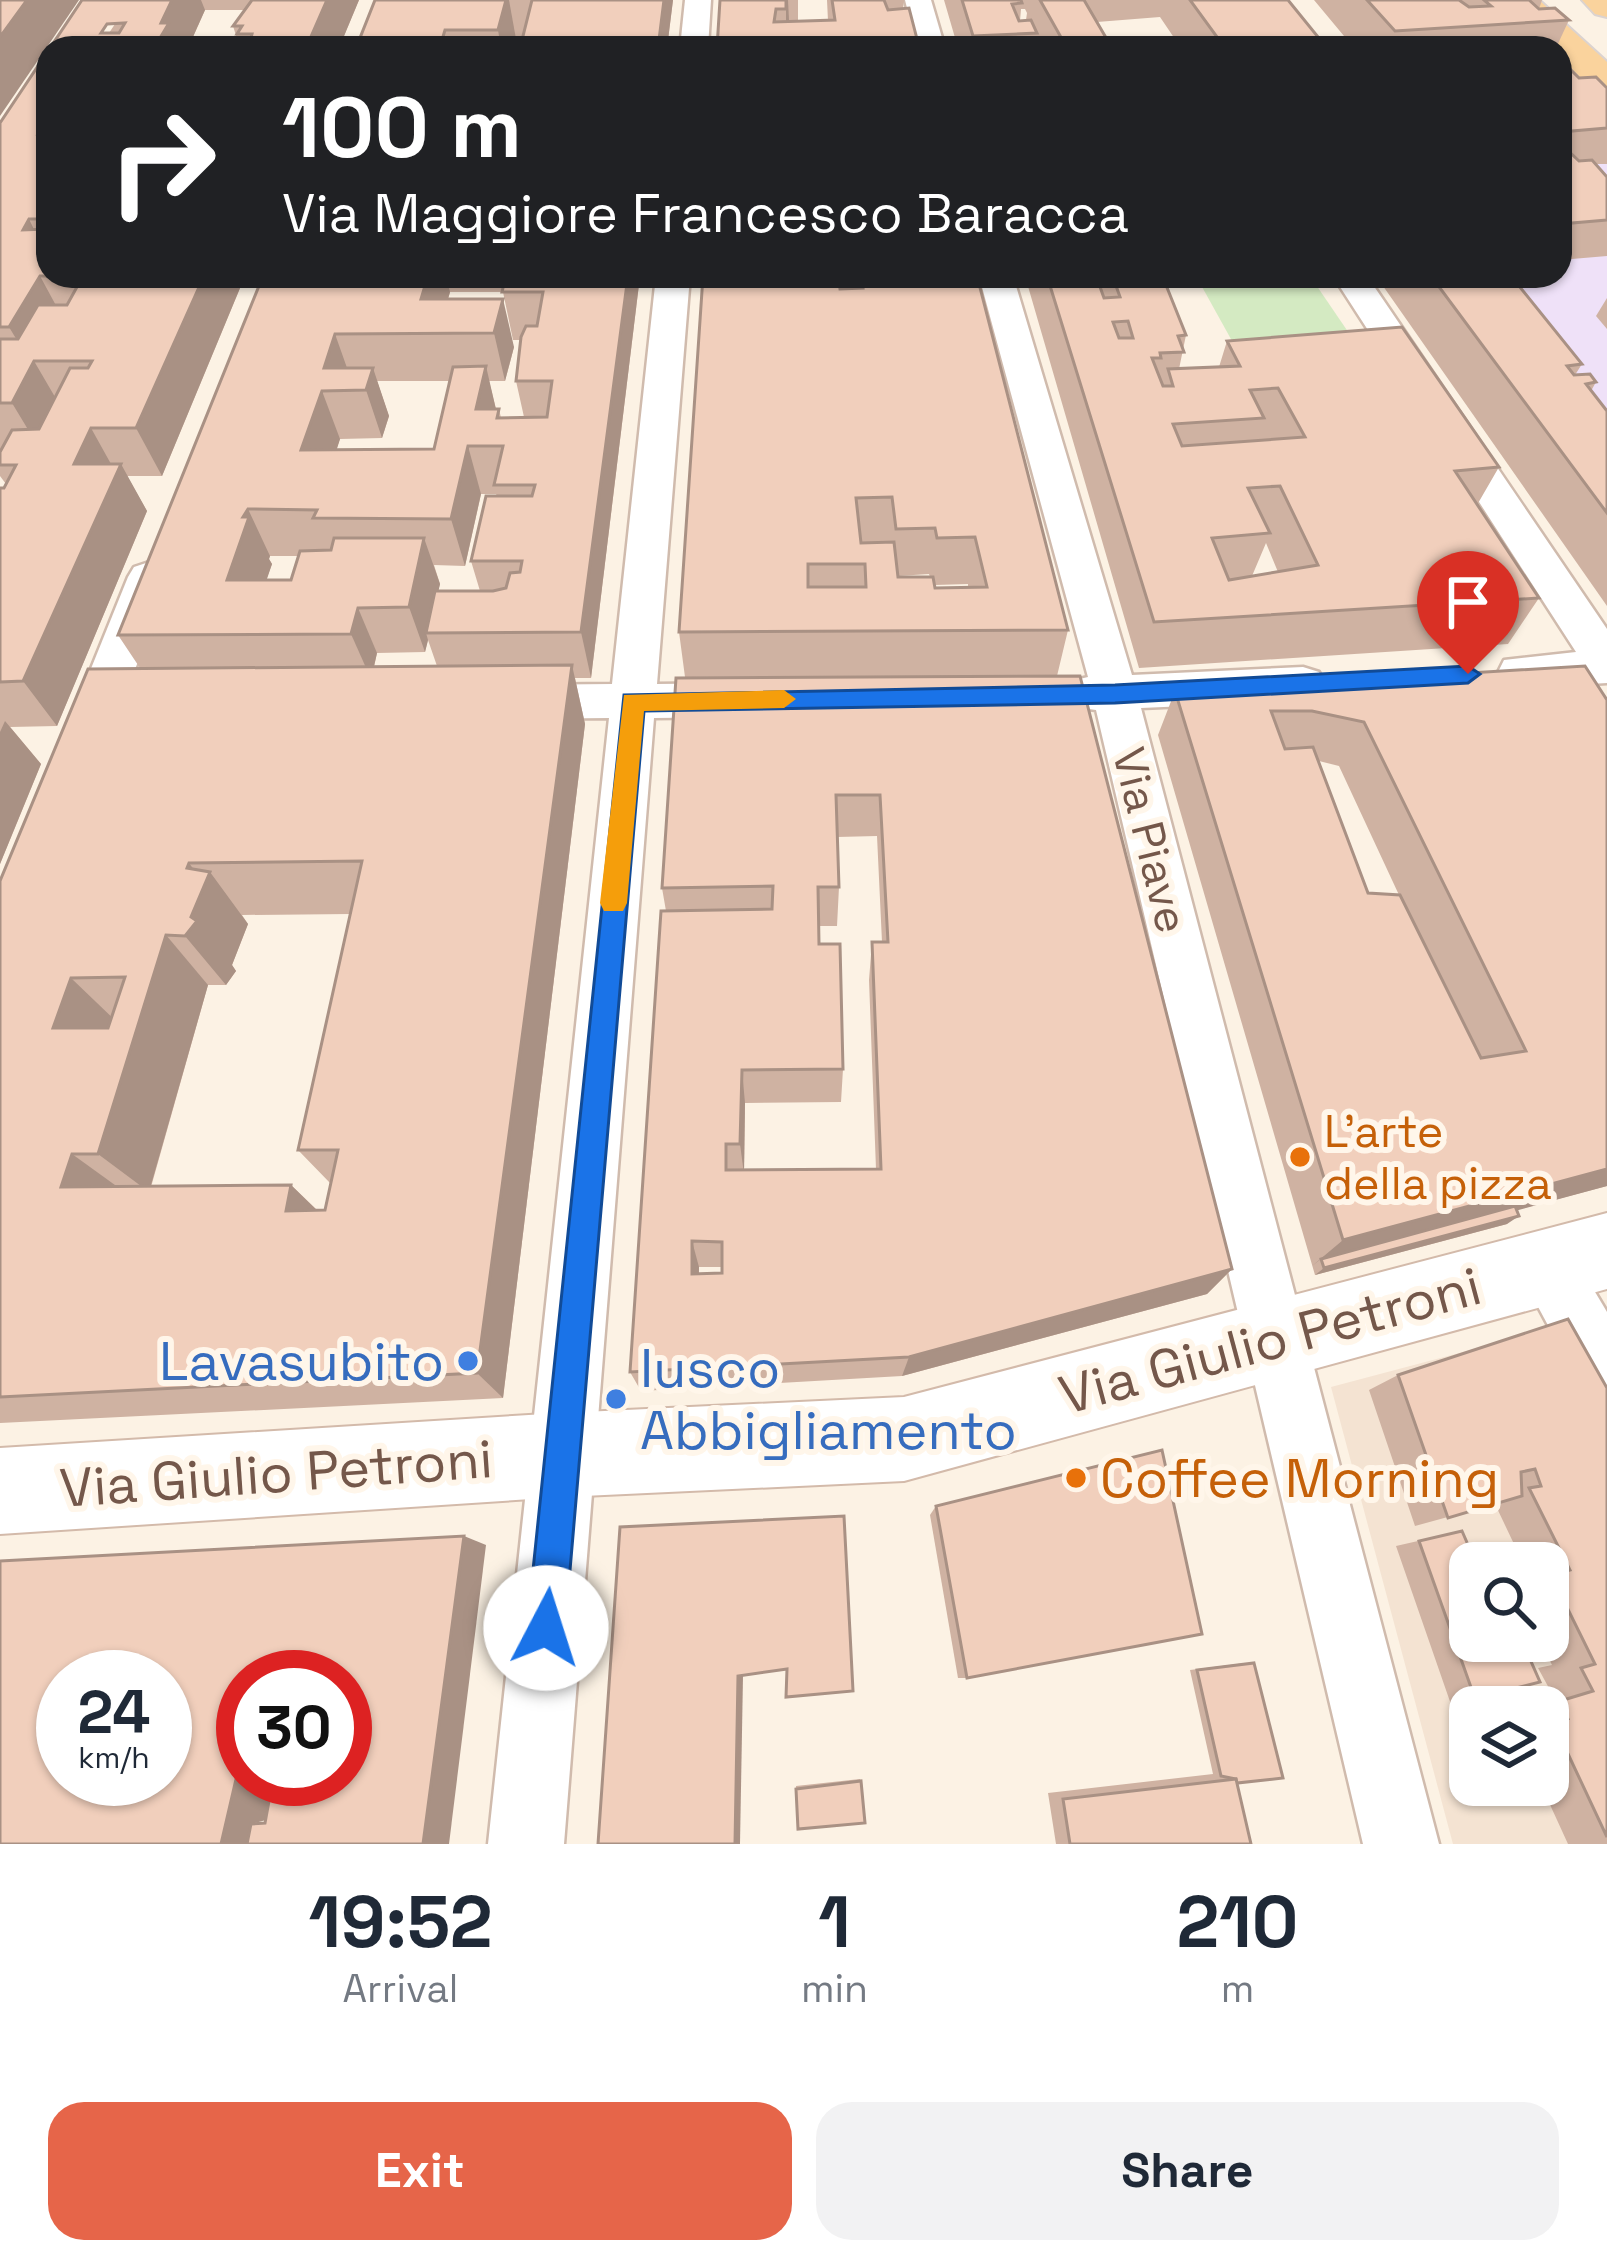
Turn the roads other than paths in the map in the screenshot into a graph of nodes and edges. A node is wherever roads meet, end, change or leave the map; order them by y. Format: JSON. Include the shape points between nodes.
{"nodes":[{"id":1,"x":698,"y":0,"type":"edge"},
{"id":2,"x":918,"y":0,"type":"edge"},
{"id":3,"x":1520,"y":0,"type":"edge"},
{"id":4,"x":1599,"y":0,"type":"edge"},
{"id":5,"x":1607,"y":7,"type":"edge"},
{"id":6,"x":695,"y":36,"type":"edge"},
{"id":7,"x":928,"y":36,"type":"edge"},
{"id":8,"x":1555,"y":36,"type":"edge"},
{"id":9,"x":1572,"y":53,"type":"edge"},
{"id":10,"x":1593,"y":75,"type":"edge"},
{"id":11,"x":672,"y":288,"type":"edge"},
{"id":12,"x":999,"y":288,"type":"edge"},
{"id":13,"x":1358,"y":288,"type":"edge"},
{"id":14,"x":167,"y":534,"type":"edge"},
{"id":15,"x":1607,"y":666,"type":"edge"},
{"id":16,"x":1468,"y":674,"type":"edge"},
{"id":17,"x":1353,"y":681,"type":"edge"},
{"id":18,"x":1115,"y":694,"type":"junction"},
{"id":19,"x":1043,"y":695,"type":"edge"},
{"id":20,"x":782,"y":699,"type":"edge"},
{"id":21,"x":633,"y":702,"type":"junction"},
{"id":22,"x":471,"y":703,"type":"edge"},
{"id":23,"x":145,"y":705,"type":"edge"},
{"id":24,"x":98,"y":706,"type":"junction"},
{"id":25,"x":74,"y":769,"type":"edge"},
{"id":26,"x":1576,"y":1259,"type":"edge"},
{"id":27,"x":1275,"y":1339,"type":"junction"},
{"id":28,"x":1607,"y":1372,"type":"edge"},
{"id":29,"x":562,"y":1455,"type":"junction"},
{"id":30,"x":0,"y":1491,"type":"edge"},
{"id":31,"x":526,"y":1844,"type":"edge"},
{"id":32,"x":1401,"y":1844,"type":"edge"}],
"edges":[{"from":1,"to":6,"type":"street"},
{"from":2,"to":7,"type":"street"},
{"from":3,"to":8,"type":"main road"},
{"from":4,"to":5,"type":"main road"},
{"from":9,"to":10,"type":"main road"},
{"from":11,"to":21,"type":"street"},
{"from":12,"to":18,"type":"street","name":"Via Piave"},
{"from":13,"to":15,"type":"street"},
{"from":14,"to":24,"type":"street"},
{"from":15,"to":16,"type":"street"},
{"from":17,"to":18,"type":"street"},
{"from":18,"to":19,"type":"street"},
{"from":18,"to":27,"type":"street","name":"Via Piave"},
{"from":20,"to":21,"type":"street"},
{"from":21,"to":22,"type":"street"},
{"from":21,"to":29,"type":"street"},
{"from":23,"to":24,"type":"street"},
{"from":24,"to":25,"type":"street"},
{"from":26,"to":27,"type":"street","name":"Via Giulio Petroni"},
{"from":26,"to":28,"type":"street"},
{"from":27,"to":29,"type":"street","name":"Via Giulio Petroni","via":[[904,1439]]},
{"from":27,"to":32,"type":"street","name":"Via Piave"},
{"from":29,"to":30,"type":"street","name":"Via Giulio Petroni"},
{"from":29,"to":31,"type":"street"}]}
